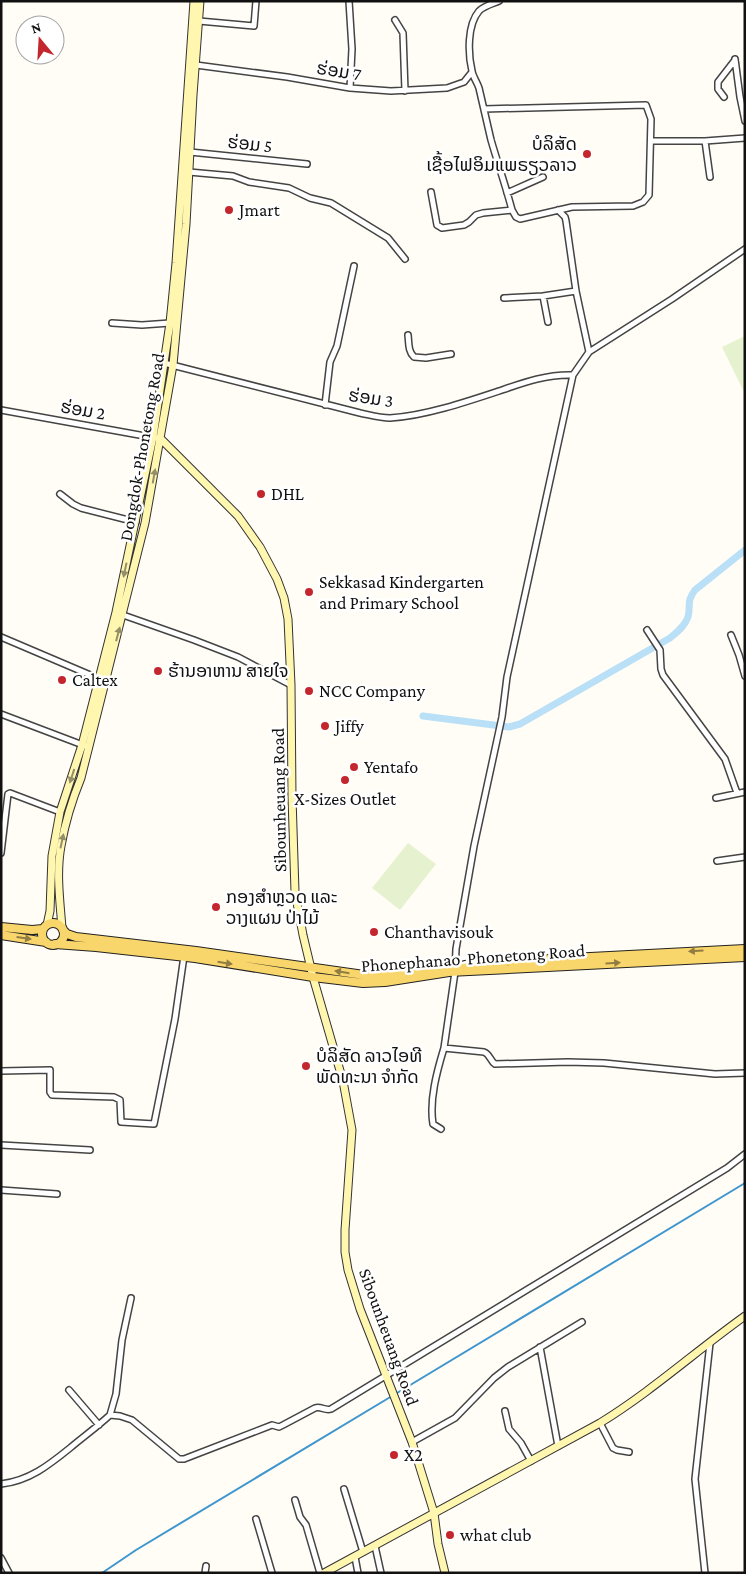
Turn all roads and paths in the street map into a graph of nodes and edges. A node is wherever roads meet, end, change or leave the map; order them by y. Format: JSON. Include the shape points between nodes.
{"nodes":[{"id":1,"x":194,"y":1,"type":"edge"},
{"id":2,"x":200,"y":1,"type":"edge"},
{"id":3,"x":256,"y":1,"type":"edge"},
{"id":4,"x":349,"y":1,"type":"edge"},
{"id":5,"x":499,"y":1,"type":"edge"},
{"id":6,"x":395,"y":20,"type":"dead end"},
{"id":7,"x":199,"y":21,"type":"junction"},
{"id":8,"x":196,"y":65,"type":"junction"},
{"id":9,"x":472,"y":72,"type":"junction"},
{"id":10,"x":350,"y":88,"type":"junction"},
{"id":11,"x":405,"y":91,"type":"junction"},
{"id":12,"x":724,"y":96,"type":"dead end"},
{"id":13,"x":484,"y":110,"type":"junction"},
{"id":14,"x":745,"y":121,"type":"edge"},
{"id":15,"x":745,"y":138,"type":"edge"},
{"id":16,"x":651,"y":141,"type":"junction"},
{"id":17,"x":705,"y":141,"type":"junction"},
{"id":18,"x":190,"y":152,"type":"junction"},
{"id":19,"x":307,"y":164,"type":"dead end"},
{"id":20,"x":189,"y":172,"type":"junction"},
{"id":21,"x":543,"y":177,"type":"dead end"},
{"id":22,"x":710,"y":177,"type":"dead end"},
{"id":23,"x":430,"y":192,"type":"dead end"},
{"id":24,"x":507,"y":193,"type":"junction"},
{"id":25,"x":512,"y":210,"type":"junction"},
{"id":26,"x":558,"y":210,"type":"junction"},
{"id":27,"x":745,"y":249,"type":"edge"},
{"id":28,"x":405,"y":259,"type":"dead end"},
{"id":29,"x":354,"y":266,"type":"dead end"},
{"id":30,"x":576,"y":291,"type":"junction"},
{"id":31,"x":543,"y":296,"type":"junction"},
{"id":32,"x":504,"y":298,"type":"dead end"},
{"id":33,"x":548,"y":322,"type":"dead end"},
{"id":34,"x":112,"y":323,"type":"dead end"},
{"id":35,"x":170,"y":323,"type":"junction"},
{"id":36,"x":408,"y":336,"type":"dead end"},
{"id":37,"x":589,"y":352,"type":"junction"},
{"id":38,"x":451,"y":354,"type":"dead end"},
{"id":39,"x":164,"y":363,"type":"junction"},
{"id":40,"x":173,"y":365,"type":"junction"},
{"id":41,"x":573,"y":374,"type":"junction"},
{"id":42,"x":325,"y":405,"type":"junction"},
{"id":43,"x":1,"y":410,"type":"edge"},
{"id":44,"x":157,"y":438,"type":"junction"},
{"id":45,"x":60,"y":494,"type":"dead end"},
{"id":46,"x":136,"y":522,"type":"junction"},
{"id":47,"x":123,"y":614,"type":"junction"},
{"id":48,"x":647,"y":630,"type":"dead end"},
{"id":49,"x":731,"y":634,"type":"dead end"},
{"id":50,"x":1,"y":637,"type":"edge"},
{"id":51,"x":745,"y":676,"type":"edge"},
{"id":52,"x":102,"y":680,"type":"junction"},
{"id":53,"x":292,"y":685,"type":"junction"},
{"id":54,"x":1,"y":714,"type":"edge"},
{"id":55,"x":85,"y":746,"type":"junction"},
{"id":56,"x":745,"y":792,"type":"edge"},
{"id":57,"x":737,"y":793,"type":"junction"},
{"id":58,"x":716,"y":798,"type":"dead end"},
{"id":59,"x":60,"y":812,"type":"junction"},
{"id":60,"x":1,"y":853,"type":"edge"},
{"id":61,"x":745,"y":856,"type":"edge"},
{"id":62,"x":717,"y":861,"type":"dead end"},
{"id":63,"x":55,"y":888,"type":"junction"},
{"id":64,"x":1,"y":927,"type":"edge"},
{"id":65,"x":45,"y":927,"type":"junction"},
{"id":66,"x":62,"y":929,"type":"junction"},
{"id":67,"x":1,"y":935,"type":"edge"},
{"id":68,"x":46,"y":942,"type":"junction"},
{"id":69,"x":55,"y":944,"type":"junction"},
{"id":70,"x":745,"y":949,"type":"edge"},
{"id":71,"x":196,"y":954,"type":"junction"},
{"id":72,"x":184,"y":956,"type":"junction"},
{"id":73,"x":745,"y":957,"type":"edge"},
{"id":74,"x":311,"y":967,"type":"junction"},
{"id":75,"x":455,"y":968,"type":"junction"},
{"id":76,"x":313,"y":977,"type":"junction"},
{"id":77,"x":444,"y":1048,"type":"junction"},
{"id":78,"x":1,"y":1071,"type":"edge"},
{"id":79,"x":745,"y":1073,"type":"edge"},
{"id":80,"x":441,"y":1129,"type":"dead end"},
{"id":81,"x":1,"y":1145,"type":"edge"},
{"id":82,"x":90,"y":1150,"type":"dead end"},
{"id":83,"x":745,"y":1154,"type":"edge"},
{"id":84,"x":1,"y":1190,"type":"edge"},
{"id":85,"x":57,"y":1194,"type":"dead end"},
{"id":86,"x":131,"y":1298,"type":"dead end"},
{"id":87,"x":745,"y":1316,"type":"edge"},
{"id":88,"x":582,"y":1322,"type":"dead end"},
{"id":89,"x":710,"y":1343,"type":"junction"},
{"id":90,"x":540,"y":1346,"type":"junction"},
{"id":91,"x":386,"y":1378,"type":"junction"},
{"id":92,"x":69,"y":1390,"type":"dead end"},
{"id":93,"x":505,"y":1411,"type":"dead end"},
{"id":94,"x":110,"y":1415,"type":"junction"},
{"id":95,"x":600,"y":1423,"type":"junction"},
{"id":96,"x":99,"y":1425,"type":"junction"},
{"id":97,"x":412,"y":1442,"type":"junction"},
{"id":98,"x":558,"y":1446,"type":"junction"},
{"id":99,"x":629,"y":1452,"type":"dead end"},
{"id":100,"x":530,"y":1461,"type":"junction"},
{"id":101,"x":1,"y":1484,"type":"edge"},
{"id":102,"x":344,"y":1489,"type":"dead end"},
{"id":103,"x":295,"y":1500,"type":"dead end"},
{"id":104,"x":434,"y":1513,"type":"junction"},
{"id":105,"x":256,"y":1518,"type":"dead end"},
{"id":106,"x":375,"y":1546,"type":"junction"},
{"id":107,"x":363,"y":1552,"type":"junction"},
{"id":108,"x":355,"y":1557,"type":"junction"},
{"id":109,"x":1,"y":1558,"type":"edge"},
{"id":110,"x":206,"y":1566,"type":"dead end"},
{"id":111,"x":9,"y":1573,"type":"edge"},
{"id":112,"x":206,"y":1573,"type":"edge"},
{"id":113,"x":272,"y":1573,"type":"edge"},
{"id":114,"x":320,"y":1573,"type":"edge"},
{"id":115,"x":324,"y":1573,"type":"edge"},
{"id":116,"x":358,"y":1573,"type":"edge"},
{"id":117,"x":381,"y":1573,"type":"edge"},
{"id":118,"x":444,"y":1573,"type":"edge"},
{"id":119,"x":705,"y":1573,"type":"edge"}],
"edges":[{"from":1,"to":35,"type":"main road","name":"Dongdok-Phonetong Road"},
{"from":2,"to":7,"type":"main road","name":"Dongdok-Phonetong Road"},
{"from":3,"to":7,"type":"street","via":[[253,26]]},
{"from":4,"to":10,"type":"street","via":[[352,41]]},
{"from":5,"to":9,"type":"street","via":[[479,11],[471,27]]},
{"from":6,"to":11,"type":"street","via":[[403,33]]},
{"from":7,"to":8,"type":"main road","name":"Dongdok-Phonetong Road"},
{"from":8,"to":10,"type":"street","name":"ຮ່ອມ 7"},
{"from":8,"to":18,"type":"main road","name":"Dongdok-Phonetong Road"},
{"from":9,"to":11,"type":"street","name":"ຮ່ອມ 7","via":[[464,82],[455,86]]},
{"from":9,"to":13,"type":"street"},
{"from":10,"to":11,"type":"street","name":"ຮ່ອມ 7"},
{"from":12,"to":14,"type":"street","via":[[718,89],[718,82],[735,59]]},
{"from":13,"to":16,"type":"street","via":[[646,105],[651,119]]},
{"from":13,"to":24,"type":"street"},
{"from":15,"to":17,"type":"street"},
{"from":16,"to":17,"type":"street"},
{"from":16,"to":26,"type":"street","via":[[649,195],[643,202],[632,206]]},
{"from":17,"to":22,"type":"street"},
{"from":18,"to":19,"type":"street","name":"ຮ່ອມ 5"},
{"from":18,"to":20,"type":"main road","name":"Dongdok-Phonetong Road"},
{"from":20,"to":28,"type":"street","via":[[233,176],[249,182],[289,188],[310,198],[332,203],[388,238]]},
{"from":20,"to":40,"type":"main road","name":"Dongdok-Phonetong Road"},
{"from":21,"to":24,"type":"street"},
{"from":23,"to":25,"type":"street","via":[[437,225],[442,228],[464,225],[483,213]]},
{"from":24,"to":25,"type":"street"},
{"from":25,"to":26,"type":"street","via":[[520,219]]},
{"from":26,"to":30,"type":"street","via":[[566,221]]},
{"from":27,"to":37,"type":"street"},
{"from":29,"to":42,"type":"street","via":[[330,362]]},
{"from":30,"to":31,"type":"street"},
{"from":30,"to":37,"type":"street"},
{"from":31,"to":32,"type":"street"},
{"from":31,"to":33,"type":"street"},
{"from":34,"to":35,"type":"street","via":[[142,326]]},
{"from":35,"to":39,"type":"main road","name":"Dongdok-Phonetong Road"},
{"from":36,"to":38,"type":"street","via":[[410,353],[414,357]]},
{"from":37,"to":41,"type":"street"},
{"from":39,"to":40,"type":"street","name":"ຮ່ອມ 3"},
{"from":39,"to":44,"type":"main road","name":"Dongdok-Phonetong Road"},
{"from":40,"to":42,"type":"street","name":"ຮ່ອມ 3"},
{"from":40,"to":44,"type":"main road","name":"Dongdok-Phonetong Road"},
{"from":41,"to":42,"type":"street","name":"ຮ່ອມ 3","via":[[546,377],[455,405],[392,418]]},
{"from":41,"to":75,"type":"street","via":[[507,678],[502,717],[474,846]]},
{"from":43,"to":44,"type":"street","name":"ຮ່ອມ 2"},
{"from":44,"to":46,"type":"main road","name":"Dongdok-Phonetong Road"},
{"from":47,"to":44,"type":"main road","name":"Dongdok-Phonetong Road","one_way":true,"via":[[145,523]]},
{"from":44,"to":53,"type":"main road","name":"Sibounheuang Road","via":[[238,516],[260,547],[284,598]]},
{"from":45,"to":46,"type":"street","via":[[81,508]]},
{"from":46,"to":52,"type":"main road","name":"Dongdok-Phonetong Road","one_way":true},
{"from":52,"to":47,"type":"main road","name":"Dongdok-Phonetong Road","one_way":true},
{"from":47,"to":53,"type":"street","via":[[238,657]]},
{"from":48,"to":57,"type":"street","via":[[660,650],[663,675],[724,759]]},
{"from":49,"to":51,"type":"street"},
{"from":50,"to":52,"type":"street"},
{"from":52,"to":55,"type":"main road","name":"Dongdok-Phonetong Road"},
{"from":53,"to":74,"type":"main road","name":"Sibounheuang Road","via":[[295,892]]},
{"from":54,"to":55,"type":"street"},
{"from":55,"to":59,"type":"main road","name":"Dongdok-Phonetong Road","one_way":true},
{"from":63,"to":55,"type":"main road","name":"Dongdok-Phonetong Road","one_way":true,"via":[[61,845],[80,778]]},
{"from":56,"to":57,"type":"street"},
{"from":57,"to":58,"type":"street"},
{"from":59,"to":60,"type":"street","via":[[8,794]]},
{"from":59,"to":63,"type":"main road","name":"Dongdok-Phonetong Road","via":[[52,856]]},
{"from":61,"to":62,"type":"street"},
{"from":63,"to":65,"type":"main road"},
{"from":63,"to":66,"type":"main road"},
{"from":64,"to":65,"type":"main road","via":[[32,930]]},
{"from":65,"to":66,"type":"main road","via":[[55,923]]},
{"from":65,"to":68,"type":"main road","via":[[42,935]]},
{"from":66,"to":69,"type":"main road","via":[[64,936]]},
{"from":66,"to":71,"type":"main road","name":"Phonephanao-Phonetong Road","via":[[76,937]]},
{"from":67,"to":68,"type":"main road","one_way":true},
{"from":68,"to":69,"type":"main road"},
{"from":69,"to":72,"type":"main road","name":"Phonephanao-Phonetong Road"},
{"from":70,"to":75,"type":"main road","name":"Phonephanao-Phonetong Road","one_way":true},
{"from":71,"to":72,"type":"main road","name":"Phonephanao-Phonetong Road"},
{"from":71,"to":74,"type":"main road","name":"Phonephanao-Phonetong Road"},
{"from":71,"to":76,"type":"main road","name":"Phonephanao-Phonetong Road","one_way":true},
{"from":72,"to":78,"type":"street","via":[[154,1124],[121,1122],[120,1100],[114,1097],[52,1095],[50,1070]]},
{"from":75,"to":73,"type":"main road","name":"Phonephanao-Phonetong Road","one_way":true},
{"from":75,"to":74,"type":"main road","name":"Phonephanao-Phonetong Road","one_way":true,"via":[[368,975]]},
{"from":74,"to":76,"type":"main road","name":"Sibounheuang Road"},
{"from":75,"to":76,"type":"main road","name":"Phonephanao-Phonetong Road","via":[[363,983]]},
{"from":75,"to":77,"type":"street"},
{"from":76,"to":91,"type":"main road","name":"Sibounheuang Road","via":[[343,1081],[352,1130],[345,1230],[348,1270]]},
{"from":77,"to":79,"type":"street","via":[[486,1052],[495,1064],[604,1063],[715,1074]]},
{"from":77,"to":80,"type":"street","via":[[431,1114],[433,1124]]},
{"from":81,"to":82,"type":"street"},
{"from":83,"to":91,"type":"street","via":[[712,1178]]},
{"from":84,"to":85,"type":"street"},
{"from":86,"to":94,"type":"street"},
{"from":87,"to":89,"type":"main road"},
{"from":88,"to":90,"type":"street"},
{"from":89,"to":95,"type":"main road"},
{"from":89,"to":119,"type":"street","via":[[695,1479]]},
{"from":90,"to":97,"type":"street","via":[[494,1378],[455,1418]]},
{"from":90,"to":98,"type":"street"},
{"from":91,"to":94,"type":"street","via":[[331,1409],[315,1408],[279,1427],[272,1425],[184,1460],[132,1420]]},
{"from":91,"to":97,"type":"main road","name":"Sibounheuang Road"},
{"from":92,"to":96,"type":"street"},
{"from":93,"to":100,"type":"street","via":[[508,1429],[521,1443]]},
{"from":94,"to":96,"type":"street"},
{"from":95,"to":98,"type":"main road"},
{"from":95,"to":99,"type":"street","via":[[613,1448]]},
{"from":96,"to":101,"type":"street","via":[[43,1469],[13,1483]]},
{"from":97,"to":104,"type":"main road","name":"Sibounheuang Road"},
{"from":98,"to":100,"type":"main road"},
{"from":100,"to":104,"type":"main road"},
{"from":102,"to":107,"type":"street"},
{"from":103,"to":114,"type":"street"},
{"from":104,"to":106,"type":"main road"},
{"from":104,"to":118,"type":"main road","name":"Sibounheuang Road"},
{"from":105,"to":113,"type":"street"},
{"from":106,"to":107,"type":"main road"},
{"from":106,"to":117,"type":"street"},
{"from":107,"to":108,"type":"main road"},
{"from":108,"to":115,"type":"main road"},
{"from":108,"to":116,"type":"street"},
{"from":109,"to":111,"type":"street"},
{"from":110,"to":112,"type":"street"}]}
